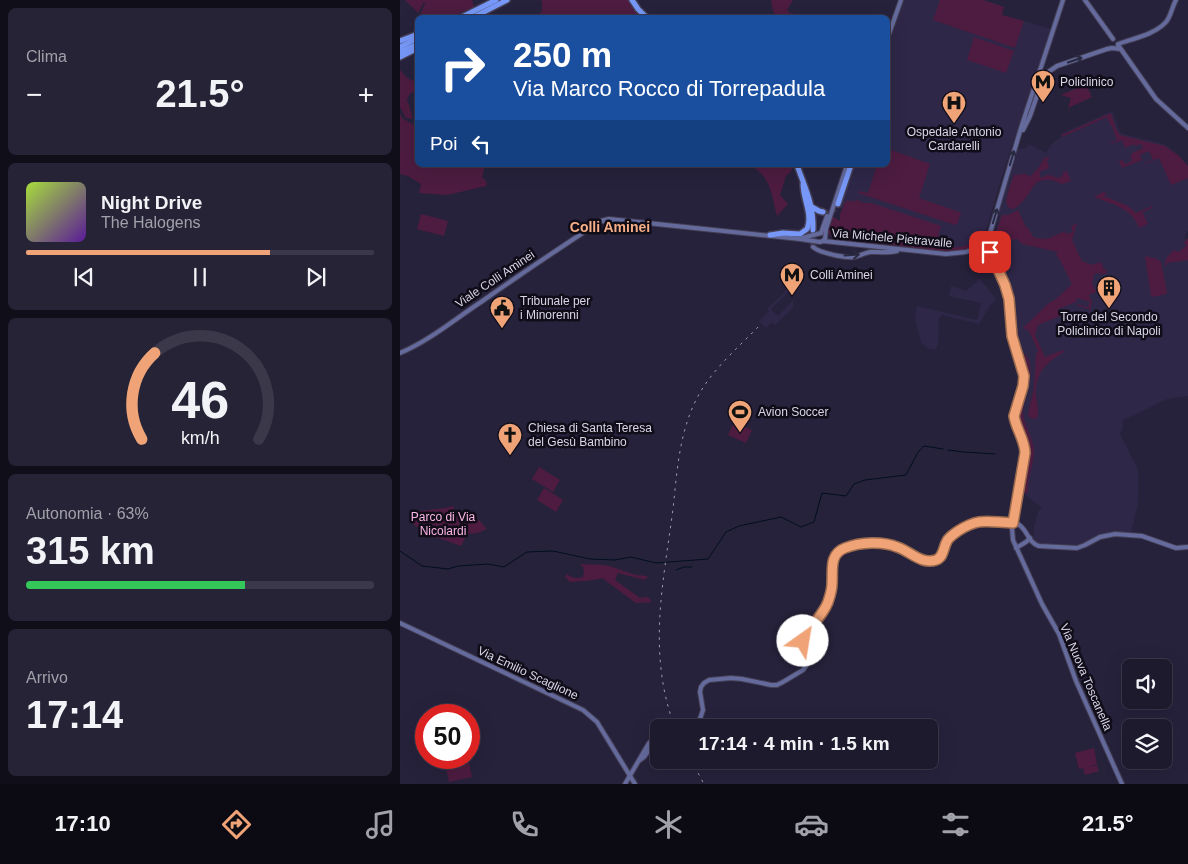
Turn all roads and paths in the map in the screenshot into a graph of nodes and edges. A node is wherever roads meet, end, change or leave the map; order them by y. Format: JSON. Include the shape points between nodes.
{"nodes":[{"id":1,"x":496,"y":0,"type":"edge"},
{"id":2,"x":507,"y":0,"type":"edge"},
{"id":3,"x":632,"y":0,"type":"edge"},
{"id":4,"x":900,"y":0,"type":"edge"},
{"id":5,"x":1063,"y":0,"type":"edge"},
{"id":6,"x":1084,"y":0,"type":"edge"},
{"id":7,"x":1176,"y":0,"type":"edge"},
{"id":8,"x":471,"y":15,"type":"edge"},
{"id":9,"x":471,"y":15,"type":"edge"},
{"id":10,"x":644,"y":15,"type":"edge"},
{"id":11,"x":892,"y":24,"type":"joint"},
{"id":12,"x":890,"y":30,"type":"edge"},
{"id":13,"x":415,"y":35,"type":"edge"},
{"id":14,"x":415,"y":40,"type":"edge"},
{"id":15,"x":400,"y":41,"type":"edge"},
{"id":16,"x":415,"y":45,"type":"edge"},
{"id":17,"x":1116,"y":45,"type":"junction"},
{"id":18,"x":400,"y":47,"type":"edge"},
{"id":19,"x":415,"y":50,"type":"edge"},
{"id":20,"x":400,"y":52,"type":"edge"},
{"id":21,"x":400,"y":58,"type":"edge"},
{"id":22,"x":1188,"y":128,"type":"edge"},
{"id":23,"x":1019,"y":136,"type":"junction"},
{"id":24,"x":798,"y":167,"type":"edge"},
{"id":25,"x":845,"y":167,"type":"edge"},
{"id":26,"x":850,"y":167,"type":"edge"},
{"id":27,"x":804,"y":184,"type":"junction"},
{"id":28,"x":838,"y":204,"type":"tunnel mouth"},
{"id":29,"x":812,"y":206,"type":"junction"},
{"id":30,"x":823,"y":212,"type":"dead end"},
{"id":31,"x":819,"y":233,"type":"junction"},
{"id":32,"x":770,"y":235,"type":"junction"},
{"id":33,"x":800,"y":238,"type":"junction"},
{"id":34,"x":817,"y":241,"type":"junction"},
{"id":35,"x":823,"y":241,"type":"junction"},
{"id":36,"x":988,"y":246,"type":"junction"},
{"id":37,"x":812,"y":247,"type":"dead end"},
{"id":38,"x":899,"y":250,"type":"junction"},
{"id":39,"x":400,"y":353,"type":"edge"},
{"id":40,"x":1013,"y":523,"type":"junction"},
{"id":41,"x":1030,"y":538,"type":"junction"},
{"id":42,"x":1188,"y":547,"type":"edge"},
{"id":43,"x":1016,"y":548,"type":"junction"},
{"id":44,"x":400,"y":623,"type":"edge"},
{"id":45,"x":700,"y":719,"type":"edge"},
{"id":46,"x":650,"y":742,"type":"edge"},
{"id":47,"x":650,"y":749,"type":"edge"},
{"id":48,"x":640,"y":760,"type":"junction"},
{"id":49,"x":630,"y":776,"type":"junction"},
{"id":50,"x":625,"y":784,"type":"edge"},
{"id":51,"x":635,"y":784,"type":"edge"},
{"id":52,"x":1122,"y":784,"type":"edge"}],
"edges":[{"from":1,"to":8,"type":"highway"},
{"from":2,"to":9,"type":"highway"},
{"from":3,"to":10,"type":"highway"},
{"from":4,"to":11,"type":"main road"},
{"from":5,"to":23,"type":"main road"},
{"from":6,"to":17,"type":"main road"},
{"from":7,"to":17,"type":"main road","via":[[1166,22],[1160,27]]},
{"from":11,"to":12,"type":"main road"},
{"from":13,"to":15,"type":"highway"},
{"from":14,"to":18,"type":"highway"},
{"from":16,"to":20,"type":"highway"},
{"from":17,"to":22,"type":"main road","via":[[1156,99]]},
{"from":23,"to":17,"type":"main road","one_way":true,"via":[[1030,116],[1044,75],[1057,66]]},
{"from":19,"to":21,"type":"highway"},
{"from":36,"to":23,"type":"main road","one_way":true},
{"from":24,"to":27,"type":"highway"},
{"from":25,"to":31,"type":"main road"},
{"from":26,"to":28,"type":"highway"},
{"from":27,"to":29,"type":"highway"},
{"from":27,"to":32,"type":"highway","via":[[809,220],[807,229],[800,234]]},
{"from":29,"to":30,"type":"highway"},
{"from":29,"to":31,"type":"highway"},
{"from":31,"to":33,"type":"main road"},
{"from":31,"to":34,"type":"main road"},
{"from":31,"to":35,"type":"main road","via":[[825,239]]},
{"from":32,"to":33,"type":"main road","name":"Viale Colli Aminei"},
{"from":32,"to":39,"type":"main road","name":"Viale Colli Aminei","via":[[620,220],[601,221]]},
{"from":33,"to":34,"type":"main road","name":"Via Michele Pietravalle"},
{"from":34,"to":35,"type":"main road","name":"Via Michele Pietravalle"},
{"from":35,"to":38,"type":"main road","name":"Via Michele Pietravalle"},
{"from":36,"to":38,"type":"main road","name":"Via Michele Pietravalle","via":[[950,254]]},
{"from":36,"to":40,"type":"main road","name":"Via Nuova Toscanella","via":[[1009,299],[1012,336],[1024,376],[1014,416],[1025,453]]},
{"from":37,"to":38,"type":"main road","one_way":true,"via":[[850,257]]},
{"from":40,"to":41,"type":"main road","via":[[1021,525]]},
{"from":40,"to":43,"type":"main road","name":"Via Nuova Toscanella","via":[[1012,537]]},
{"from":40,"to":45,"type":"main road","via":[[984,521],[970,524],[946,541],[941,556],[936,560],[924,561],[898,547],[881,543],[854,545],[838,551],[833,561],[832,590],[828,602],[804,636],[805,668],[774,685],[731,678],[709,680],[701,687],[703,710]]},
{"from":41,"to":42,"type":"main road","via":[[1036,545],[1077,548],[1108,534],[1125,534],[1142,536],[1176,548]]},
{"from":41,"to":43,"type":"main road"},
{"from":43,"to":52,"type":"main road","name":"Via Nuova Toscanella","via":[[1059,634],[1076,681]]},
{"from":44,"to":49,"type":"main road","name":"Via Emilio Scaglione","via":[[583,710],[597,722]]},
{"from":46,"to":48,"type":"main road"},
{"from":47,"to":48,"type":"main road"},
{"from":48,"to":49,"type":"main road"},
{"from":49,"to":50,"type":"main road"},
{"from":49,"to":51,"type":"main road","name":"Via Emilio Scaglione"}]}
